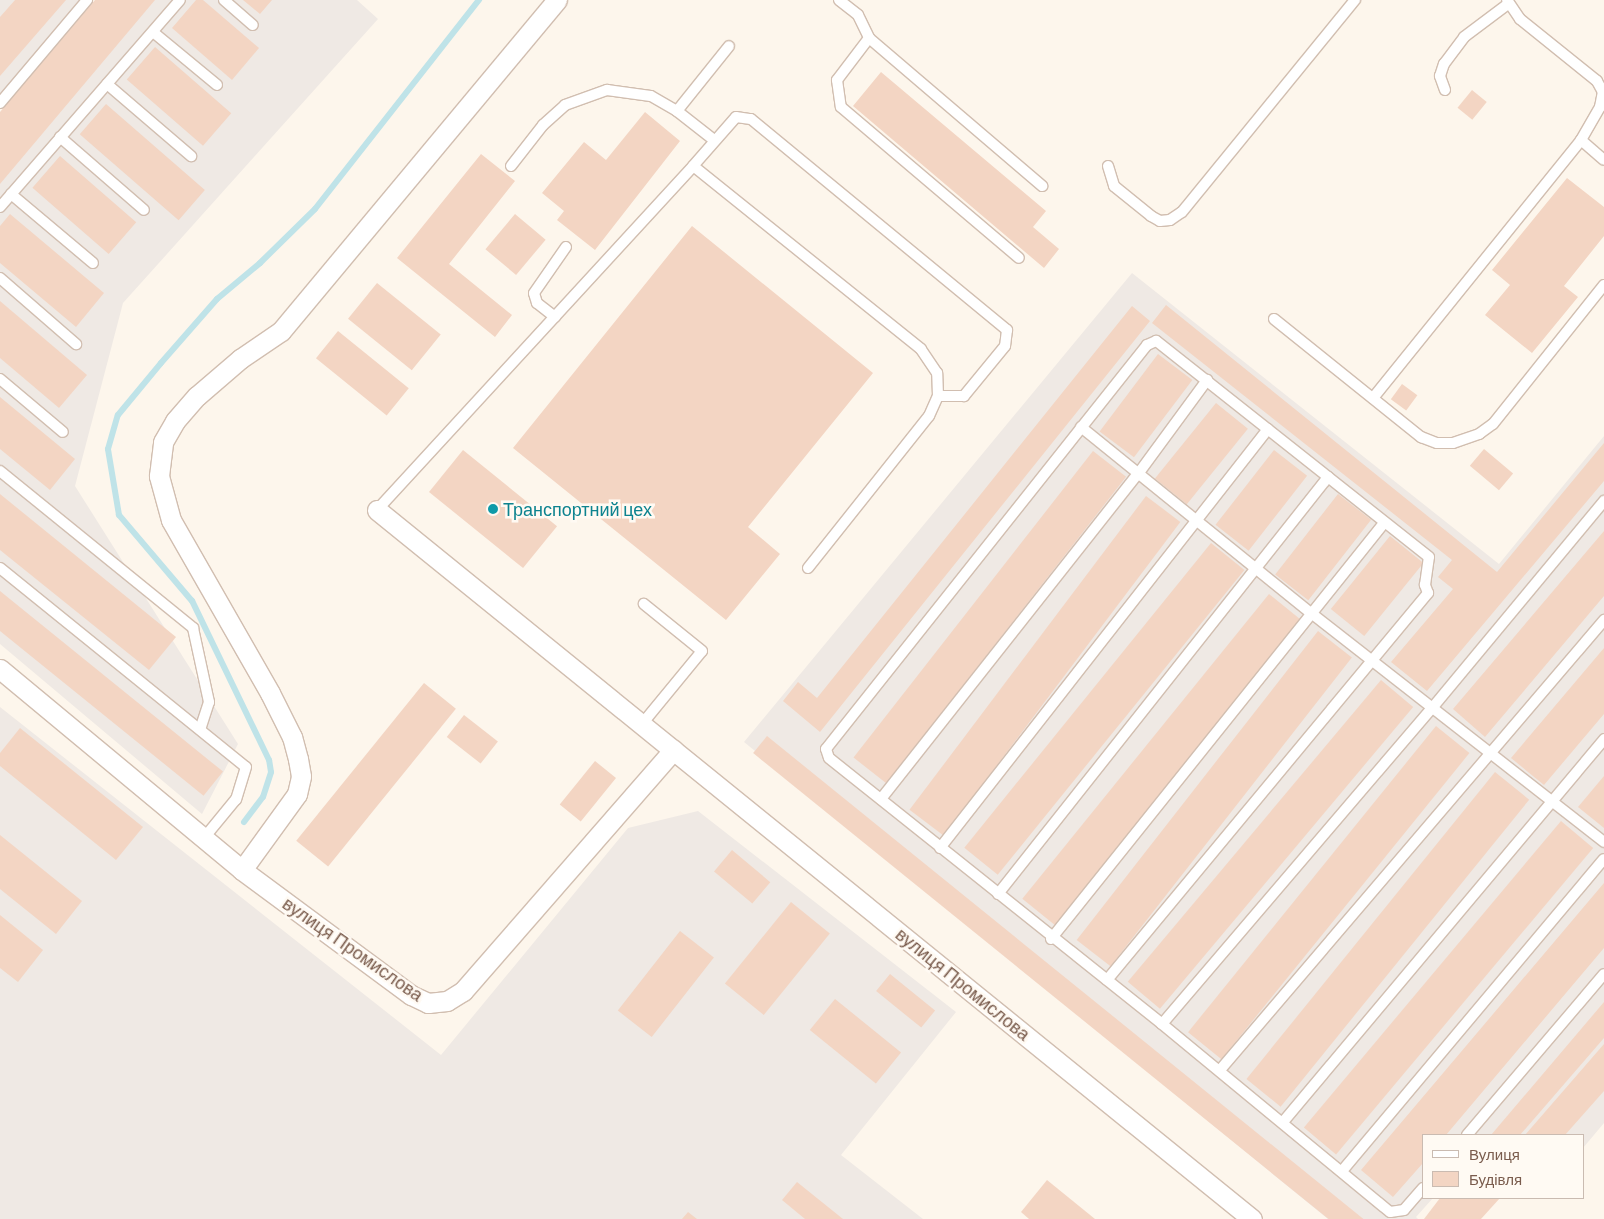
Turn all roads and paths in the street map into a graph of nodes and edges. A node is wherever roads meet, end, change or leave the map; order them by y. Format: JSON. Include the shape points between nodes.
{"nodes":[{"id":1,"x":87,"y":0,"type":"edge"},
{"id":2,"x":180,"y":0,"type":"edge"},
{"id":3,"x":224,"y":0,"type":"edge"},
{"id":4,"x":557,"y":0,"type":"edge"},
{"id":5,"x":839,"y":0,"type":"edge"},
{"id":6,"x":1355,"y":0,"type":"edge"},
{"id":7,"x":1507,"y":2,"type":"edge"},
{"id":8,"x":253,"y":25,"type":"dead end"},
{"id":9,"x":153,"y":32,"type":"junction"},
{"id":10,"x":869,"y":38,"type":"junction"},
{"id":11,"x":729,"y":46,"type":"dead end"},
{"id":12,"x":107,"y":84,"type":"junction"},
{"id":13,"x":217,"y":85,"type":"dead end"},
{"id":14,"x":1445,"y":90,"type":"dead end"},
{"id":15,"x":0,"y":103,"type":"edge"},
{"id":16,"x":677,"y":111,"type":"junction"},
{"id":17,"x":60,"y":138,"type":"junction"},
{"id":18,"x":714,"y":140,"type":"junction"},
{"id":19,"x":1581,"y":140,"type":"junction"},
{"id":20,"x":192,"y":156,"type":"dead end"},
{"id":21,"x":1604,"y":160,"type":"edge"},
{"id":22,"x":511,"y":166,"type":"dead end"},
{"id":23,"x":694,"y":166,"type":"junction"},
{"id":24,"x":1108,"y":166,"type":"dead end"},
{"id":25,"x":1042,"y":186,"type":"dead end"},
{"id":26,"x":11,"y":194,"type":"junction"},
{"id":27,"x":0,"y":207,"type":"edge"},
{"id":28,"x":144,"y":210,"type":"dead end"},
{"id":29,"x":566,"y":247,"type":"dead end"},
{"id":30,"x":1019,"y":258,"type":"dead end"},
{"id":31,"x":93,"y":263,"type":"dead end"},
{"id":32,"x":0,"y":278,"type":"edge"},
{"id":33,"x":1604,"y":285,"type":"edge"},
{"id":34,"x":555,"y":317,"type":"junction"},
{"id":35,"x":1274,"y":319,"type":"dead end"},
{"id":36,"x":76,"y":344,"type":"dead end"},
{"id":37,"x":0,"y":379,"type":"edge"},
{"id":38,"x":1207,"y":380,"type":"junction"},
{"id":39,"x":938,"y":396,"type":"junction"},
{"id":40,"x":1373,"y":398,"type":"junction"},
{"id":41,"x":1081,"y":427,"type":"junction"},
{"id":42,"x":1268,"y":429,"type":"junction"},
{"id":43,"x":63,"y":432,"type":"dead end"},
{"id":44,"x":0,"y":471,"type":"edge"},
{"id":45,"x":1138,"y":474,"type":"junction"},
{"id":46,"x":1328,"y":477,"type":"junction"},
{"id":47,"x":1604,"y":501,"type":"edge"},
{"id":48,"x":377,"y":510,"type":"joint"},
{"id":49,"x":1196,"y":521,"type":"junction"},
{"id":50,"x":1384,"y":523,"type":"junction"},
{"id":51,"x":0,"y":568,"type":"edge"},
{"id":52,"x":808,"y":568,"type":"dead end"},
{"id":53,"x":1256,"y":569,"type":"junction"},
{"id":54,"x":644,"y":604,"type":"dead end"},
{"id":55,"x":1311,"y":613,"type":"junction"},
{"id":56,"x":1604,"y":620,"type":"edge"},
{"id":57,"x":1373,"y":661,"type":"junction"},
{"id":58,"x":0,"y":668,"type":"edge"},
{"id":59,"x":1433,"y":707,"type":"junction"},
{"id":60,"x":642,"y":724,"type":"junction"},
{"id":61,"x":200,"y":730,"type":"junction"},
{"id":62,"x":1604,"y":739,"type":"edge"},
{"id":63,"x":673,"y":750,"type":"junction"},
{"id":64,"x":1491,"y":753,"type":"junction"},
{"id":65,"x":881,"y":799,"type":"junction"},
{"id":66,"x":1553,"y":802,"type":"junction"},
{"id":67,"x":204,"y":838,"type":"junction"},
{"id":68,"x":1604,"y":842,"type":"edge"},
{"id":69,"x":940,"y":848,"type":"junction"},
{"id":70,"x":1604,"y":858,"type":"edge"},
{"id":71,"x":242,"y":870,"type":"junction"},
{"id":72,"x":998,"y":894,"type":"junction"},
{"id":73,"x":1052,"y":939,"type":"junction"},
{"id":74,"x":1604,"y":974,"type":"edge"},
{"id":75,"x":1107,"y":980,"type":"junction"},
{"id":76,"x":1162,"y":1024,"type":"junction"},
{"id":77,"x":1220,"y":1070,"type":"junction"},
{"id":78,"x":1283,"y":1122,"type":"junction"},
{"id":79,"x":1468,"y":1134,"type":"edge"},
{"id":80,"x":1342,"y":1171,"type":"junction"},
{"id":81,"x":1422,"y":1189,"type":"edge"},
{"id":82,"x":1252,"y":1219,"type":"edge"}],
"edges":[{"from":1,"to":15,"type":"lane"},
{"from":2,"to":9,"type":"lane"},
{"from":3,"to":8,"type":"lane"},
{"from":4,"to":71,"type":"street","via":[[281,332],[240,359],[197,396],[175,421],[163,442],[158,476],[171,520],[270,693],[292,737],[298,759],[301,776],[297,794]]},
{"from":5,"to":10,"type":"lane","via":[[858,15]]},
{"from":6,"to":24,"type":"lane","via":[[1182,212],[1170,220],[1160,221],[1151,216],[1114,186]]},
{"from":7,"to":14,"type":"lane","via":[[1464,37],[1444,64],[1440,76]]},
{"from":7,"to":19,"type":"lane","via":[[1520,19],[1602,88],[1600,107]]},
{"from":9,"to":12,"type":"lane"},
{"from":9,"to":13,"type":"lane"},
{"from":10,"to":25,"type":"lane"},
{"from":10,"to":30,"type":"lane","via":[[837,80],[841,107],[852,120]]},
{"from":11,"to":16,"type":"lane"},
{"from":12,"to":17,"type":"lane"},
{"from":12,"to":20,"type":"lane"},
{"from":16,"to":18,"type":"lane"},
{"from":16,"to":22,"type":"lane","via":[[637,92],[592,93],[553,114]]},
{"from":17,"to":26,"type":"lane"},
{"from":17,"to":28,"type":"lane"},
{"from":18,"to":23,"type":"lane"},
{"from":18,"to":39,"type":"lane","via":[[736,117],[751,120],[1003,324],[1008,339],[1005,346],[964,396]]},
{"from":19,"to":21,"type":"lane"},
{"from":19,"to":40,"type":"lane"},
{"from":23,"to":34,"type":"lane"},
{"from":23,"to":39,"type":"lane","via":[[921,349],[937,373]]},
{"from":26,"to":27,"type":"lane"},
{"from":26,"to":31,"type":"lane"},
{"from":29,"to":34,"type":"lane","via":[[534,293],[537,303]]},
{"from":32,"to":36,"type":"lane"},
{"from":33,"to":40,"type":"lane","via":[[1493,424],[1479,434],[1453,443],[1429,440]]},
{"from":34,"to":48,"type":"lane"},
{"from":35,"to":40,"type":"lane"},
{"from":37,"to":43,"type":"lane"},
{"from":38,"to":41,"type":"lane","via":[[1160,344],[1151,342]]},
{"from":38,"to":42,"type":"lane"},
{"from":38,"to":45,"type":"lane"},
{"from":39,"to":52,"type":"lane","via":[[929,416]]},
{"from":41,"to":45,"type":"lane"},
{"from":41,"to":65,"type":"lane","via":[[828,745],[826,754],[829,758]]},
{"from":42,"to":46,"type":"lane"},
{"from":42,"to":49,"type":"lane"},
{"from":44,"to":61,"type":"lane","via":[[193,628],[209,702]]},
{"from":45,"to":49,"type":"lane"},
{"from":45,"to":65,"type":"lane"},
{"from":46,"to":50,"type":"lane"},
{"from":46,"to":53,"type":"lane"},
{"from":47,"to":59,"type":"lane"},
{"from":48,"to":60,"type":"street","name":"вулиця Промислова"},
{"from":49,"to":53,"type":"lane"},
{"from":49,"to":69,"type":"lane"},
{"from":50,"to":55,"type":"lane"},
{"from":50,"to":57,"type":"lane","via":[[1428,556],[1425,585],[1428,593]]},
{"from":51,"to":61,"type":"lane"},
{"from":53,"to":55,"type":"lane"},
{"from":53,"to":72,"type":"lane"},
{"from":54,"to":60,"type":"lane","via":[[702,650]]},
{"from":55,"to":57,"type":"lane"},
{"from":55,"to":73,"type":"lane"},
{"from":56,"to":64,"type":"lane"},
{"from":57,"to":59,"type":"lane"},
{"from":57,"to":75,"type":"lane"},
{"from":58,"to":67,"type":"street","name":"вулиця Промислова"},
{"from":59,"to":64,"type":"lane"},
{"from":59,"to":76,"type":"lane"},
{"from":60,"to":63,"type":"street","name":"вулиця Промислова"},
{"from":61,"to":67,"type":"lane","via":[[246,767],[236,799]]},
{"from":62,"to":66,"type":"lane"},
{"from":63,"to":71,"type":"street","name":"вулиця Промислова","via":[[463,991],[447,1001],[428,1003],[411,995]]},
{"from":63,"to":82,"type":"street","name":"вулиця Промислова"},
{"from":64,"to":66,"type":"lane"},
{"from":64,"to":77,"type":"lane"},
{"from":65,"to":69,"type":"lane"},
{"from":66,"to":68,"type":"lane"},
{"from":66,"to":78,"type":"lane"},
{"from":67,"to":71,"type":"street","name":"вулиця Промислова"},
{"from":69,"to":72,"type":"lane"},
{"from":70,"to":80,"type":"lane"},
{"from":72,"to":73,"type":"lane"},
{"from":73,"to":75,"type":"lane"},
{"from":74,"to":79,"type":"lane"},
{"from":75,"to":76,"type":"lane"},
{"from":76,"to":77,"type":"lane"},
{"from":77,"to":78,"type":"lane"},
{"from":78,"to":80,"type":"lane"},
{"from":80,"to":81,"type":"lane","via":[[1395,1214],[1404,1210]]}]}
